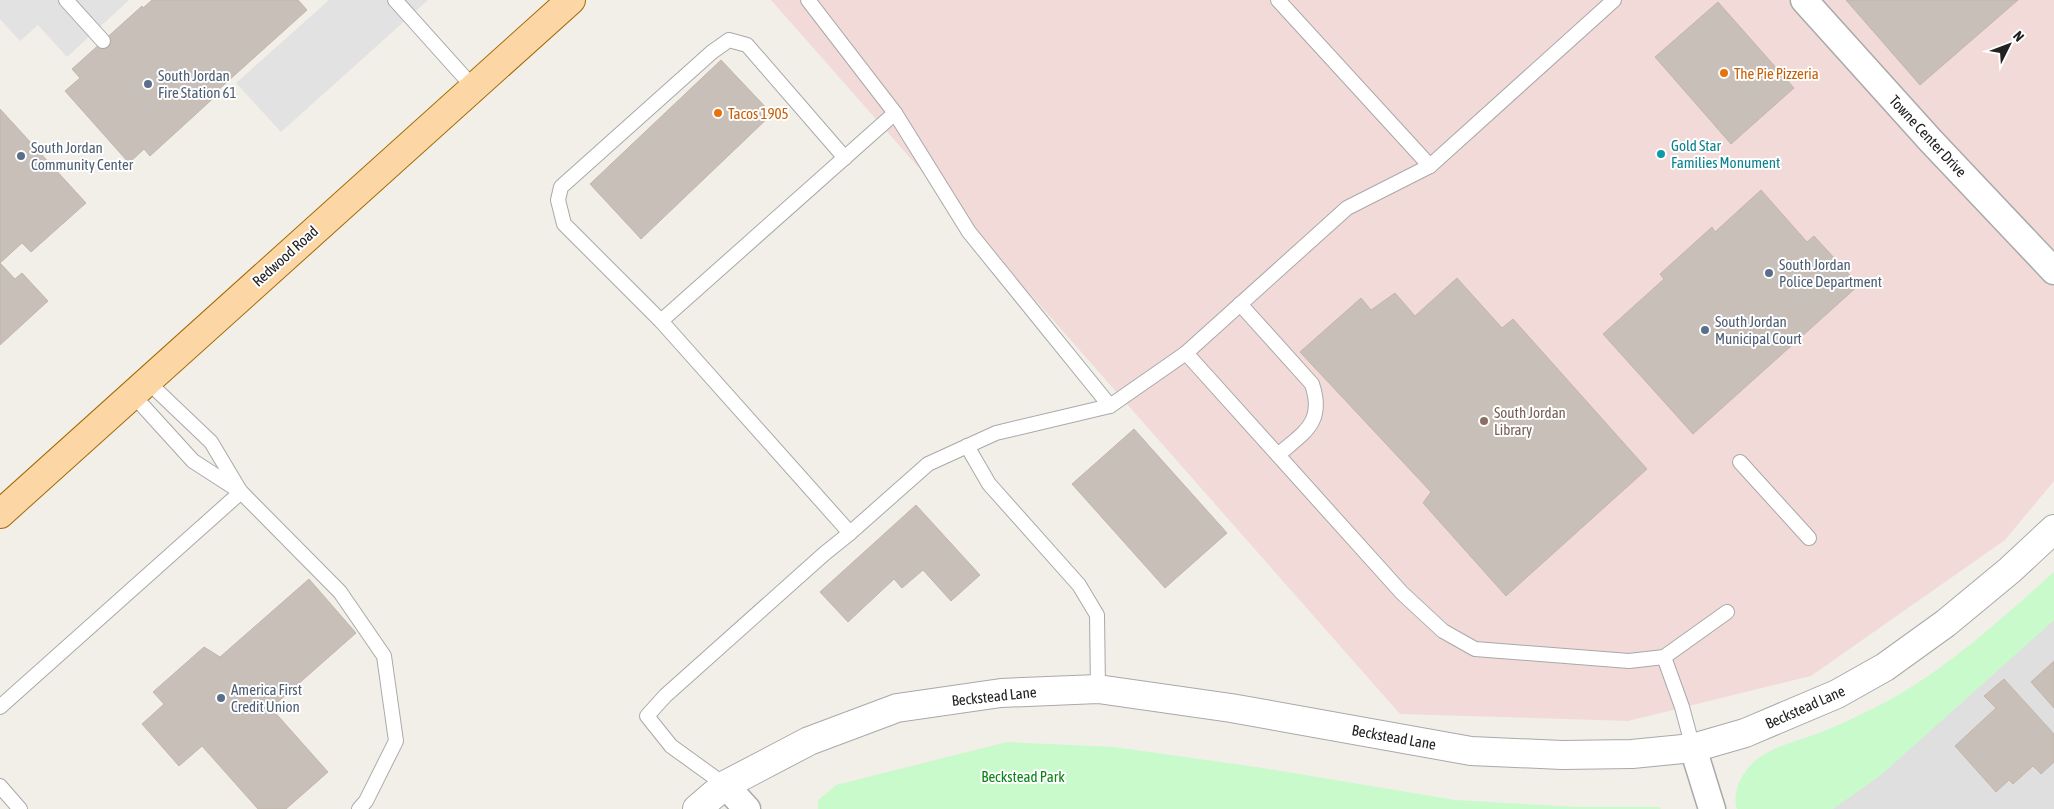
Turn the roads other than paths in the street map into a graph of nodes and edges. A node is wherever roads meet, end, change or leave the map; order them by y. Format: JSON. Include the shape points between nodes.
{"nodes":[{"id":1,"x":66,"y":0,"type":"edge"},
{"id":2,"x":395,"y":0,"type":"edge"},
{"id":3,"x":571,"y":0,"type":"edge"},
{"id":4,"x":808,"y":0,"type":"edge"},
{"id":5,"x":1278,"y":0,"type":"edge"},
{"id":6,"x":1614,"y":0,"type":"edge"},
{"id":7,"x":1804,"y":0,"type":"edge"},
{"id":8,"x":103,"y":41,"type":"dead end"},
{"id":9,"x":474,"y":88,"type":"junction"},
{"id":10,"x":895,"y":114,"type":"junction"},
{"id":11,"x":845,"y":158,"type":"junction"},
{"id":12,"x":1430,"y":166,"type":"junction"},
{"id":13,"x":2054,"y":271,"type":"edge"},
{"id":14,"x":1240,"y":304,"type":"junction"},
{"id":15,"x":661,"y":321,"type":"junction"},
{"id":16,"x":1186,"y":353,"type":"junction"},
{"id":17,"x":140,"y":388,"type":"junction"},
{"id":18,"x":1110,"y":406,"type":"junction"},
{"id":19,"x":967,"y":446,"type":"junction"},
{"id":20,"x":1278,"y":456,"type":"junction"},
{"id":21,"x":1740,"y":462,"type":"dead end"},
{"id":22,"x":241,"y":492,"type":"junction"},
{"id":23,"x":0,"y":514,"type":"edge"},
{"id":24,"x":2054,"y":529,"type":"edge"},
{"id":25,"x":850,"y":534,"type":"junction"},
{"id":26,"x":1809,"y":538,"type":"dead end"},
{"id":27,"x":1727,"y":612,"type":"dead end"},
{"id":28,"x":1664,"y":657,"type":"junction"},
{"id":29,"x":1098,"y":689,"type":"junction"},
{"id":30,"x":0,"y":707,"type":"edge"},
{"id":31,"x":1693,"y":748,"type":"junction"},
{"id":32,"x":726,"y":785,"type":"junction"},
{"id":33,"x":0,"y":786,"type":"edge"},
{"id":34,"x":20,"y":809,"type":"edge"},
{"id":35,"x":359,"y":809,"type":"edge"},
{"id":36,"x":697,"y":809,"type":"edge"},
{"id":37,"x":747,"y":809,"type":"edge"},
{"id":38,"x":1712,"y":809,"type":"edge"}],
"edges":[{"from":1,"to":8,"type":"lane"},
{"from":2,"to":9,"type":"lane"},
{"from":3,"to":9,"type":"main road","name":"Redwood Road"},
{"from":4,"to":10,"type":"lane"},
{"from":5,"to":12,"type":"lane"},
{"from":6,"to":12,"type":"lane"},
{"from":7,"to":13,"type":"street","name":"Towne Center Drive"},
{"from":9,"to":17,"type":"main road","name":"Redwood Road"},
{"from":10,"to":11,"type":"lane"},
{"from":10,"to":18,"type":"lane","via":[[970,232]]},
{"from":11,"to":15,"type":"lane"},
{"from":11,"to":15,"type":"lane","via":[[747,45],[729,40],[697,64],[561,187],[558,200],[564,224]]},
{"from":12,"to":14,"type":"lane","via":[[1347,208]]},
{"from":14,"to":16,"type":"lane"},
{"from":14,"to":20,"type":"lane","via":[[1312,384],[1317,399],[1317,413],[1310,426]]},
{"from":15,"to":25,"type":"lane"},
{"from":16,"to":18,"type":"lane"},
{"from":16,"to":20,"type":"lane"},
{"from":17,"to":22,"type":"lane","via":[[193,461]]},
{"from":17,"to":22,"type":"lane","via":[[211,442]]},
{"from":17,"to":23,"type":"main road","name":"Redwood Road"},
{"from":18,"to":19,"type":"lane","via":[[996,433]]},
{"from":19,"to":25,"type":"lane","via":[[928,464]]},
{"from":19,"to":29,"type":"lane","via":[[989,484],[1079,585],[1097,615]]},
{"from":20,"to":28,"type":"lane","via":[[1402,593],[1442,631],[1476,649],[1629,661]]},
{"from":21,"to":26,"type":"lane"},
{"from":22,"to":30,"type":"lane"},
{"from":22,"to":35,"type":"lane","via":[[340,592],[384,656],[396,741],[366,802]]},
{"from":24,"to":31,"type":"street","name":"Beckstead Lane","via":[[1946,623],[1885,667],[1837,694],[1744,733]]},
{"from":25,"to":32,"type":"lane","via":[[665,696],[647,716],[671,746]]},
{"from":27,"to":28,"type":"lane"},
{"from":28,"to":31,"type":"lane"},
{"from":29,"to":31,"type":"street","name":"Beckstead Lane","via":[[1231,708],[1471,751],[1562,755],[1632,754]]},
{"from":29,"to":32,"type":"street","name":"Beckstead Lane","via":[[1001,693],[897,708],[809,741]]},
{"from":31,"to":38,"type":"street"},
{"from":32,"to":36,"type":"street","name":"Beckstead Lane"},
{"from":32,"to":37,"type":"street"},
{"from":33,"to":34,"type":"lane"}]}
